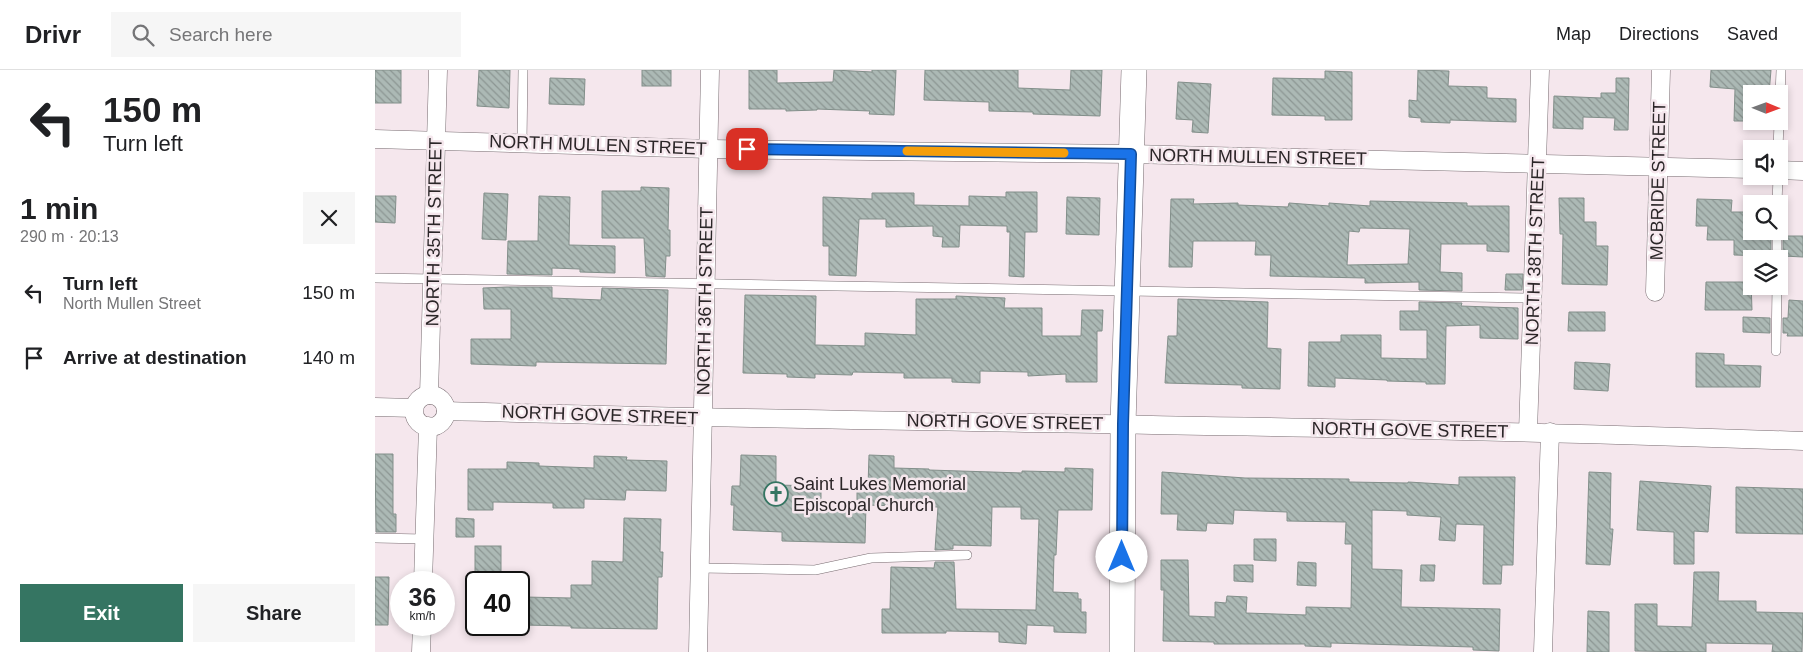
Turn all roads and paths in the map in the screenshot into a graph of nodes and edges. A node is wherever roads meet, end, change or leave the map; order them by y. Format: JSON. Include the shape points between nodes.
{"nodes":[{"id":1,"x":438,"y":70,"type":"edge"},
{"id":2,"x":523,"y":70,"type":"edge"},
{"id":3,"x":710,"y":70,"type":"edge"},
{"id":4,"x":1134,"y":70,"type":"edge"},
{"id":5,"x":1540,"y":70,"type":"edge"},
{"id":6,"x":1661,"y":70,"type":"edge"},
{"id":7,"x":1781,"y":70,"type":"edge"},
{"id":8,"x":375,"y":139,"type":"edge"},
{"id":9,"x":436,"y":140,"type":"junction"},
{"id":10,"x":1778,"y":140,"type":"edge"},
{"id":11,"x":522,"y":143,"type":"junction"},
{"id":12,"x":709,"y":149,"type":"junction"},
{"id":13,"x":1131,"y":154,"type":"junction"},
{"id":14,"x":1538,"y":163,"type":"junction"},
{"id":15,"x":1659,"y":167,"type":"junction"},
{"id":16,"x":1743,"y":169,"type":"edge"},
{"id":17,"x":1788,"y":170,"type":"edge"},
{"id":18,"x":1803,"y":171,"type":"edge"},
{"id":19,"x":375,"y":278,"type":"edge"},
{"id":20,"x":433,"y":280,"type":"junction"},
{"id":21,"x":706,"y":284,"type":"junction"},
{"id":22,"x":1128,"y":290,"type":"junction"},
{"id":23,"x":1655,"y":292,"type":"dead end"},
{"id":24,"x":1777,"y":295,"type":"edge"},
{"id":25,"x":1534,"y":298,"type":"junction"},
{"id":26,"x":1776,"y":351,"type":"dead end"},
{"id":27,"x":429,"y":395,"type":"junction"},
{"id":28,"x":375,"y":407,"type":"edge"},
{"id":29,"x":414,"y":408,"type":"junction"},
{"id":30,"x":446,"y":411,"type":"junction"},
{"id":31,"x":703,"y":418,"type":"junction"},
{"id":32,"x":1123,"y":424,"type":"junction"},
{"id":33,"x":429,"y":426,"type":"junction"},
{"id":34,"x":1528,"y":432,"type":"junction"},
{"id":35,"x":1550,"y":432,"type":"junction"},
{"id":36,"x":1803,"y":441,"type":"edge"},
{"id":37,"x":375,"y":538,"type":"edge"},
{"id":38,"x":425,"y":539,"type":"junction"},
{"id":39,"x":967,"y":555,"type":"dead end"},
{"id":40,"x":699,"y":568,"type":"junction"},
{"id":41,"x":424,"y":571,"type":"edge"},
{"id":42,"x":422,"y":636,"type":"edge"},
{"id":43,"x":421,"y":652,"type":"edge"},
{"id":44,"x":698,"y":652,"type":"edge"},
{"id":45,"x":1122,"y":652,"type":"edge"},
{"id":46,"x":1543,"y":652,"type":"edge"}],
"edges":[{"from":1,"to":9,"type":"street","name":"NORTH 35TH STREET"},
{"from":2,"to":11,"type":"lane"},
{"from":3,"to":12,"type":"street","name":"NORTH 36TH STREET"},
{"from":4,"to":13,"type":"street"},
{"from":5,"to":14,"type":"street","name":"NORTH 38TH STREET"},
{"from":6,"to":15,"type":"street","name":"MCBRIDE STREET"},
{"from":7,"to":10,"type":"lane"},
{"from":8,"to":9,"type":"street","name":"NORTH MULLEN STREET"},
{"from":9,"to":11,"type":"street","name":"NORTH MULLEN STREET"},
{"from":9,"to":20,"type":"street","name":"NORTH 35TH STREET"},
{"from":11,"to":12,"type":"street","name":"NORTH MULLEN STREET"},
{"from":12,"to":13,"type":"street","name":"NORTH MULLEN STREET"},
{"from":12,"to":21,"type":"street","name":"NORTH 36TH STREET"},
{"from":13,"to":14,"type":"street","name":"NORTH MULLEN STREET"},
{"from":13,"to":22,"type":"street"},
{"from":14,"to":15,"type":"street","name":"NORTH MULLEN STREET"},
{"from":14,"to":25,"type":"street","name":"NORTH 38TH STREET"},
{"from":15,"to":16,"type":"street","name":"NORTH MULLEN STREET"},
{"from":15,"to":23,"type":"street","name":"MCBRIDE STREET"},
{"from":17,"to":18,"type":"street"},
{"from":19,"to":20,"type":"lane"},
{"from":20,"to":21,"type":"lane"},
{"from":20,"to":27,"type":"street","name":"NORTH 35TH STREET"},
{"from":21,"to":22,"type":"lane"},
{"from":21,"to":31,"type":"street","name":"NORTH 36TH STREET"},
{"from":22,"to":25,"type":"lane"},
{"from":22,"to":32,"type":"street"},
{"from":24,"to":26,"type":"lane"},
{"from":25,"to":34,"type":"street","name":"NORTH 38TH STREET"},
{"from":27,"to":29,"type":"street","via":[[416,402]]},
{"from":27,"to":30,"type":"street","via":[[442,400]]},
{"from":28,"to":29,"type":"street"},
{"from":29,"to":33,"type":"street","via":[[417,420]]},
{"from":30,"to":31,"type":"street","name":"NORTH GOVE STREET"},
{"from":30,"to":33,"type":"street","via":[[443,419]]},
{"from":31,"to":32,"type":"street","name":"NORTH GOVE STREET"},
{"from":31,"to":40,"type":"street","name":"NORTH 36TH STREET"},
{"from":32,"to":34,"type":"street","name":"NORTH GOVE STREET"},
{"from":32,"to":45,"type":"street"},
{"from":33,"to":38,"type":"street"},
{"from":34,"to":35,"type":"street","name":"NORTH GOVE STREET"},
{"from":35,"to":36,"type":"street","name":"NORTH GOVE STREET"},
{"from":35,"to":46,"type":"street"},
{"from":37,"to":38,"type":"lane"},
{"from":38,"to":41,"type":"street"},
{"from":39,"to":40,"type":"lane","via":[[871,558],[815,570]]},
{"from":40,"to":44,"type":"street","name":"NORTH 36TH STREET"},
{"from":42,"to":43,"type":"street"}]}
